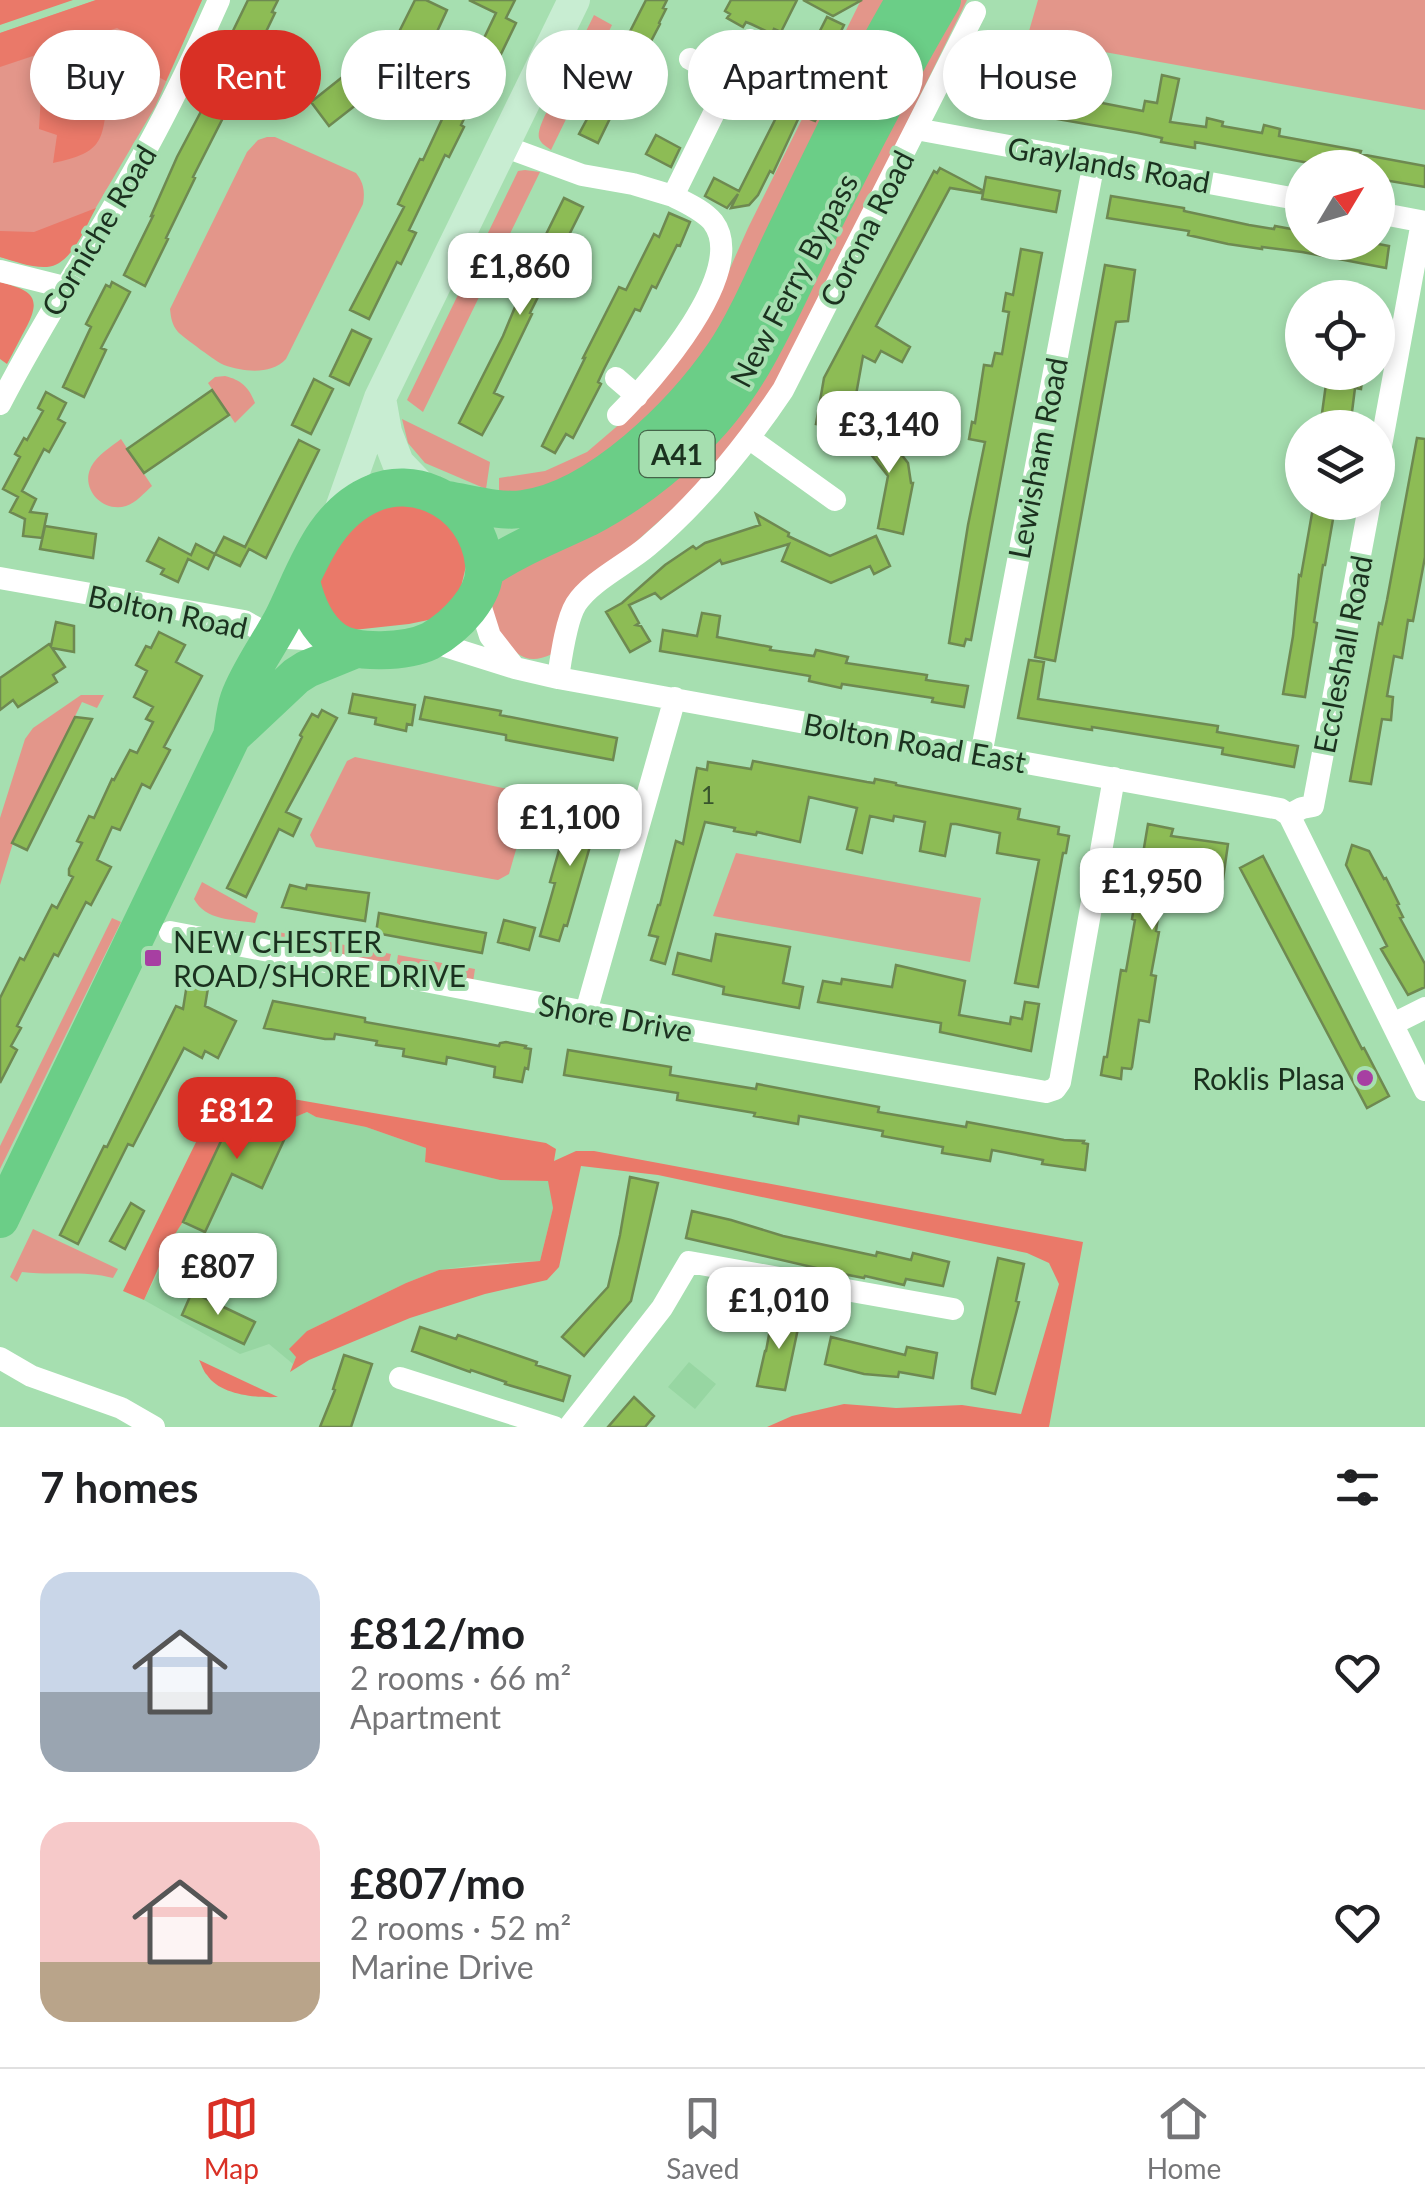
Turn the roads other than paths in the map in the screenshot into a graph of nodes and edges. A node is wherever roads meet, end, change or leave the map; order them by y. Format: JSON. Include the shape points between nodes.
{"nodes":[{"id":1,"x":219,"y":0,"type":"edge"},
{"id":2,"x":574,"y":0,"type":"edge"},
{"id":3,"x":905,"y":0,"type":"edge"},
{"id":4,"x":958,"y":6,"type":"edge"},
{"id":5,"x":710,"y":120,"type":"edge"},
{"id":6,"x":916,"y":129,"type":"junction"},
{"id":7,"x":503,"y":146,"type":"junction"},
{"id":8,"x":1094,"y":162,"type":"junction"},
{"id":9,"x":673,"y":196,"type":"junction"},
{"id":10,"x":1285,"y":197,"type":"edge"},
{"id":11,"x":1395,"y":217,"type":"edge"},
{"id":12,"x":1424,"y":222,"type":"edge"},
{"id":13,"x":0,"y":271,"type":"edge"},
{"id":14,"x":64,"y":287,"type":"junction"},
{"id":15,"x":616,"y":378,"type":"dead end"},
{"id":16,"x":637,"y":396,"type":"junction"},
{"id":17,"x":380,"y":398,"type":"junction"},
{"id":18,"x":0,"y":404,"type":"edge"},
{"id":19,"x":1388,"y":410,"type":"edge"},
{"id":20,"x":618,"y":415,"type":"dead end"},
{"id":21,"x":750,"y":439,"type":"junction"},
{"id":22,"x":436,"y":495,"type":"junction"},
{"id":23,"x":835,"y":500,"type":"dead end"},
{"id":24,"x":338,"y":516,"type":"junction"},
{"id":25,"x":1367,"y":520,"type":"edge"},
{"id":26,"x":0,"y":578,"type":"edge"},
{"id":27,"x":302,"y":581,"type":"junction"},
{"id":28,"x":481,"y":582,"type":"junction"},
{"id":29,"x":273,"y":637,"type":"junction"},
{"id":30,"x":429,"y":641,"type":"junction"},
{"id":31,"x":345,"y":645,"type":"junction"},
{"id":32,"x":514,"y":668,"type":"junction"},
{"id":33,"x":558,"y":678,"type":"junction"},
{"id":34,"x":675,"y":698,"type":"junction"},
{"id":35,"x":232,"y":736,"type":"junction"},
{"id":36,"x":980,"y":755,"type":"junction"},
{"id":37,"x":1114,"y":778,"type":"junction"},
{"id":38,"x":1289,"y":815,"type":"junction"},
{"id":39,"x":170,"y":932,"type":"dead end"},
{"id":40,"x":1425,"y":1008,"type":"edge"},
{"id":41,"x":586,"y":1012,"type":"junction"},
{"id":42,"x":1392,"y":1024,"type":"junction"},
{"id":43,"x":1425,"y":1090,"type":"edge"},
{"id":44,"x":0,"y":1219,"type":"edge"},
{"id":45,"x":952,"y":1308,"type":"dead end"},
{"id":46,"x":0,"y":1358,"type":"edge"},
{"id":47,"x":400,"y":1378,"type":"dead end"},
{"id":48,"x":154,"y":1427,"type":"edge"},
{"id":49,"x":554,"y":1427,"type":"edge"},
{"id":50,"x":569,"y":1427,"type":"edge"}],
"edges":[{"from":1,"to":14,"type":"street","name":"Corniche Road","via":[[154,135]]},
{"from":2,"to":7,"type":"main road"},
{"from":3,"to":22,"type":"highway","name":"New Ferry Bypass","number":"A41","via":[[726,350],[694,395],[616,466],[554,500],[504,510]]},
{"from":4,"to":6,"type":"street","name":"Corona Road"},
{"from":4,"to":28,"type":"highway","name":"New Ferry Bypass","number":"A41","via":[[832,206],[771,335],[728,403],[645,481],[590,517],[509,553]]},
{"from":5,"to":9,"type":"street"},
{"from":6,"to":8,"type":"street","name":"Graylands Road"},
{"from":6,"to":21,"type":"street","name":"Corona Road","via":[[783,390]]},
{"from":7,"to":9,"type":"street"},
{"from":7,"to":17,"type":"main road"},
{"from":8,"to":10,"type":"street","name":"Graylands Road"},
{"from":8,"to":36,"type":"street","name":"Lewisham Road"},
{"from":9,"to":16,"type":"street","via":[[714,224],[720,271],[686,333]]},
{"from":11,"to":12,"type":"street"},
{"from":12,"to":19,"type":"street"},
{"from":13,"to":14,"type":"street"},
{"from":14,"to":18,"type":"street","name":"Corniche Road"},
{"from":15,"to":16,"type":"street"},
{"from":16,"to":20,"type":"street"},
{"from":17,"to":22,"type":"main road","via":[[398,463]]},
{"from":17,"to":24,"type":"main road"},
{"from":21,"to":23,"type":"street"},
{"from":21,"to":33,"type":"street","name":"Corona Road","via":[[648,546],[582,596],[573,608]]},
{"from":22,"to":24,"type":"highway","number":"A41","via":[[382,489]]},
{"from":22,"to":28,"type":"highway","via":[[478,535]]},
{"from":24,"to":27,"type":"highway","number":"A41"},
{"from":25,"to":38,"type":"street","name":"Eccleshall Road","via":[[1314,806]]},
{"from":26,"to":29,"type":"street","name":"Bolton Road","via":[[244,621]]},
{"from":27,"to":29,"type":"highway","number":"A41"},
{"from":27,"to":31,"type":"highway","via":[[312,614]]},
{"from":28,"to":30,"type":"highway","number":"A41","via":[[465,612]]},
{"from":28,"to":32,"type":"street","via":[[490,636]]},
{"from":29,"to":31,"type":"street","name":"Bolton Road"},
{"from":29,"to":35,"type":"highway","number":"A41","via":[[240,697]]},
{"from":30,"to":31,"type":"highway","number":"A41","via":[[401,650]]},
{"from":30,"to":32,"type":"street","name":"Bolton Road East"},
{"from":31,"to":35,"type":"highway","number":"A41","via":[[296,676]]},
{"from":32,"to":33,"type":"street","name":"Bolton Road East"},
{"from":33,"to":34,"type":"street","name":"Bolton Road East"},
{"from":34,"to":36,"type":"street","name":"Bolton Road East"},
{"from":34,"to":41,"type":"street"},
{"from":35,"to":44,"type":"highway","number":"A41"},
{"from":36,"to":37,"type":"street","name":"Bolton Road East"},
{"from":37,"to":38,"type":"street","name":"Bolton Road East"},
{"from":37,"to":41,"type":"street","name":"Shore Drive","via":[[1060,1082],[1046,1092]]},
{"from":38,"to":42,"type":"street"},
{"from":39,"to":41,"type":"street","name":"Shore Drive"},
{"from":40,"to":42,"type":"street"},
{"from":42,"to":43,"type":"street"},
{"from":45,"to":50,"type":"street","via":[[690,1262]]},
{"from":46,"to":48,"type":"street"},
{"from":47,"to":49,"type":"street"}]}
